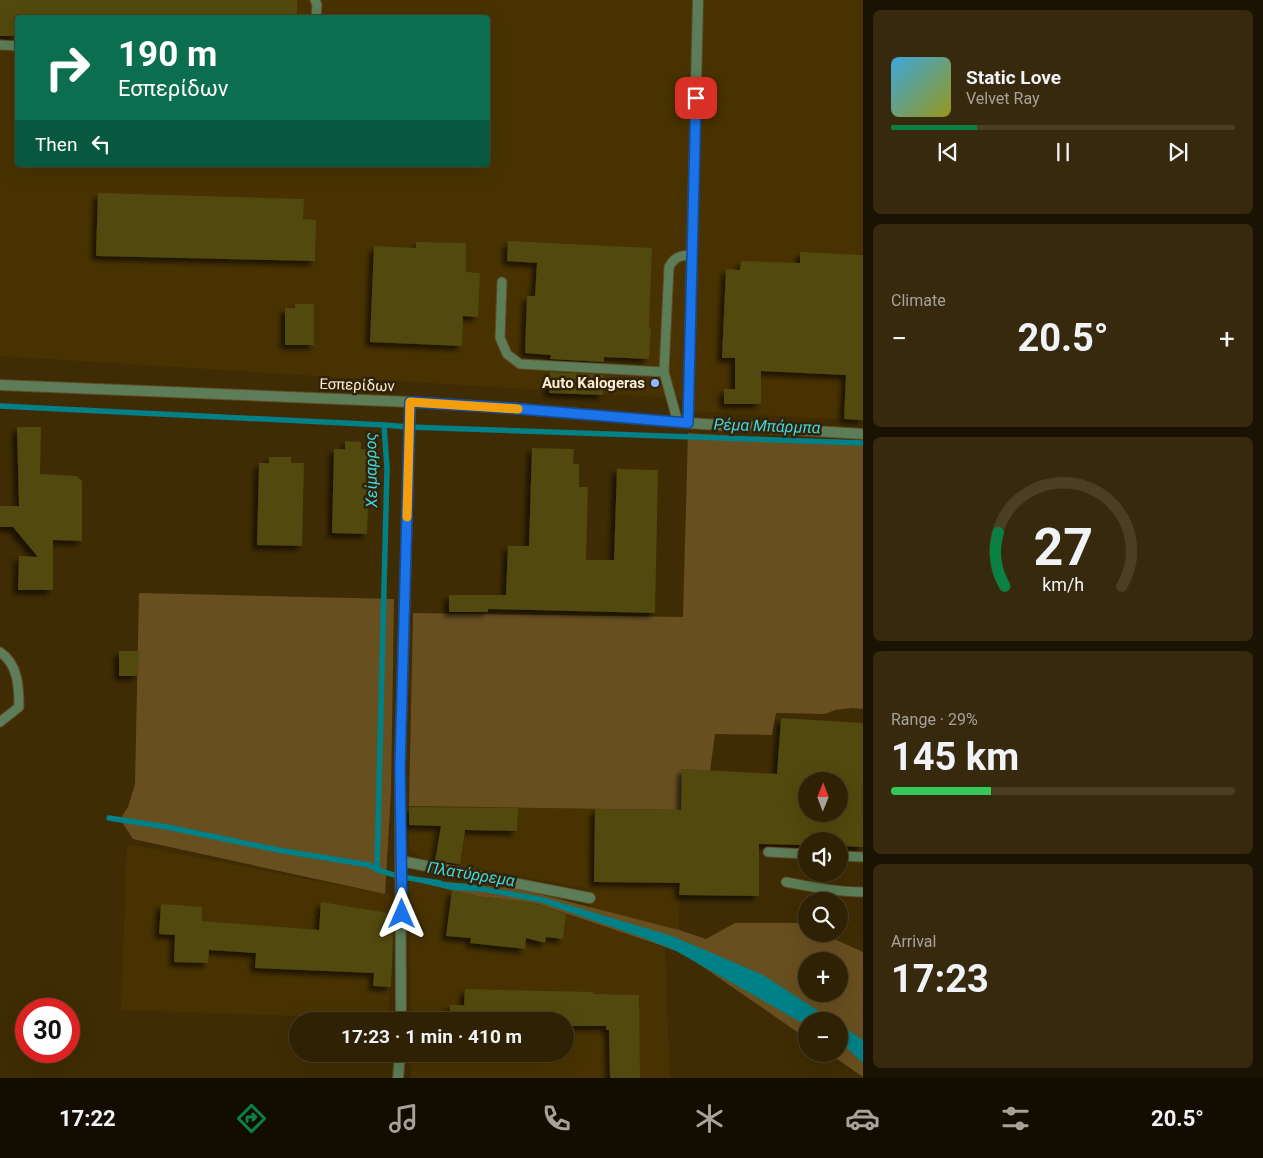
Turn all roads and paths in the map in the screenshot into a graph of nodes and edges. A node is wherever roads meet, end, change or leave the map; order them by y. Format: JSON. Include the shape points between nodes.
{"nodes":[{"id":1,"x":315,"y":0,"type":"edge"},
{"id":2,"x":698,"y":0,"type":"edge"},
{"id":3,"x":316,"y":15,"type":"edge"},
{"id":4,"x":0,"y":45,"type":"edge"},
{"id":5,"x":15,"y":46,"type":"edge"},
{"id":6,"x":692,"y":255,"type":"junction"},
{"id":7,"x":502,"y":282,"type":"dead end"},
{"id":8,"x":664,"y":372,"type":"junction"},
{"id":9,"x":0,"y":384,"type":"edge"},
{"id":10,"x":410,"y":402,"type":"junction"},
{"id":11,"x":683,"y":423,"type":"junction"},
{"id":12,"x":863,"y":434,"type":"edge"},
{"id":13,"x":0,"y":652,"type":"edge"},
{"id":14,"x":0,"y":722,"type":"edge"},
{"id":15,"x":768,"y":852,"type":"dead end"},
{"id":16,"x":798,"y":854,"type":"edge"},
{"id":17,"x":848,"y":857,"type":"edge"},
{"id":18,"x":863,"y":858,"type":"edge"},
{"id":19,"x":401,"y":861,"type":"junction"},
{"id":20,"x":786,"y":882,"type":"dead end"},
{"id":21,"x":863,"y":892,"type":"edge"},
{"id":22,"x":590,"y":898,"type":"dead end"},
{"id":23,"x":401,"y":1012,"type":"edge"},
{"id":24,"x":399,"y":1062,"type":"edge"},
{"id":25,"x":398,"y":1078,"type":"edge"}],
"edges":[{"from":1,"to":3,"type":"lane"},
{"from":2,"to":6,"type":"street"},
{"from":4,"to":5,"type":"lane"},
{"from":6,"to":8,"type":"lane","via":[[676,258],[668,267]]},
{"from":6,"to":11,"type":"street"},
{"from":7,"to":8,"type":"lane","via":[[500,338],[506,354],[520,364]]},
{"from":8,"to":11,"type":"lane"},
{"from":9,"to":10,"type":"street","name":"Εσπερίδων"},
{"from":10,"to":11,"type":"street","name":"Εσπερίδων"},
{"from":10,"to":19,"type":"street","via":[[400,767]]},
{"from":11,"to":12,"type":"street","name":"Εσπερίδων"},
{"from":13,"to":14,"type":"lane","via":[[14,668],[19,691],[18,707]]},
{"from":15,"to":16,"type":"lane"},
{"from":17,"to":18,"type":"lane"},
{"from":19,"to":22,"type":"street"},
{"from":19,"to":23,"type":"street"},
{"from":20,"to":21,"type":"lane"},
{"from":24,"to":25,"type":"street"}]}
